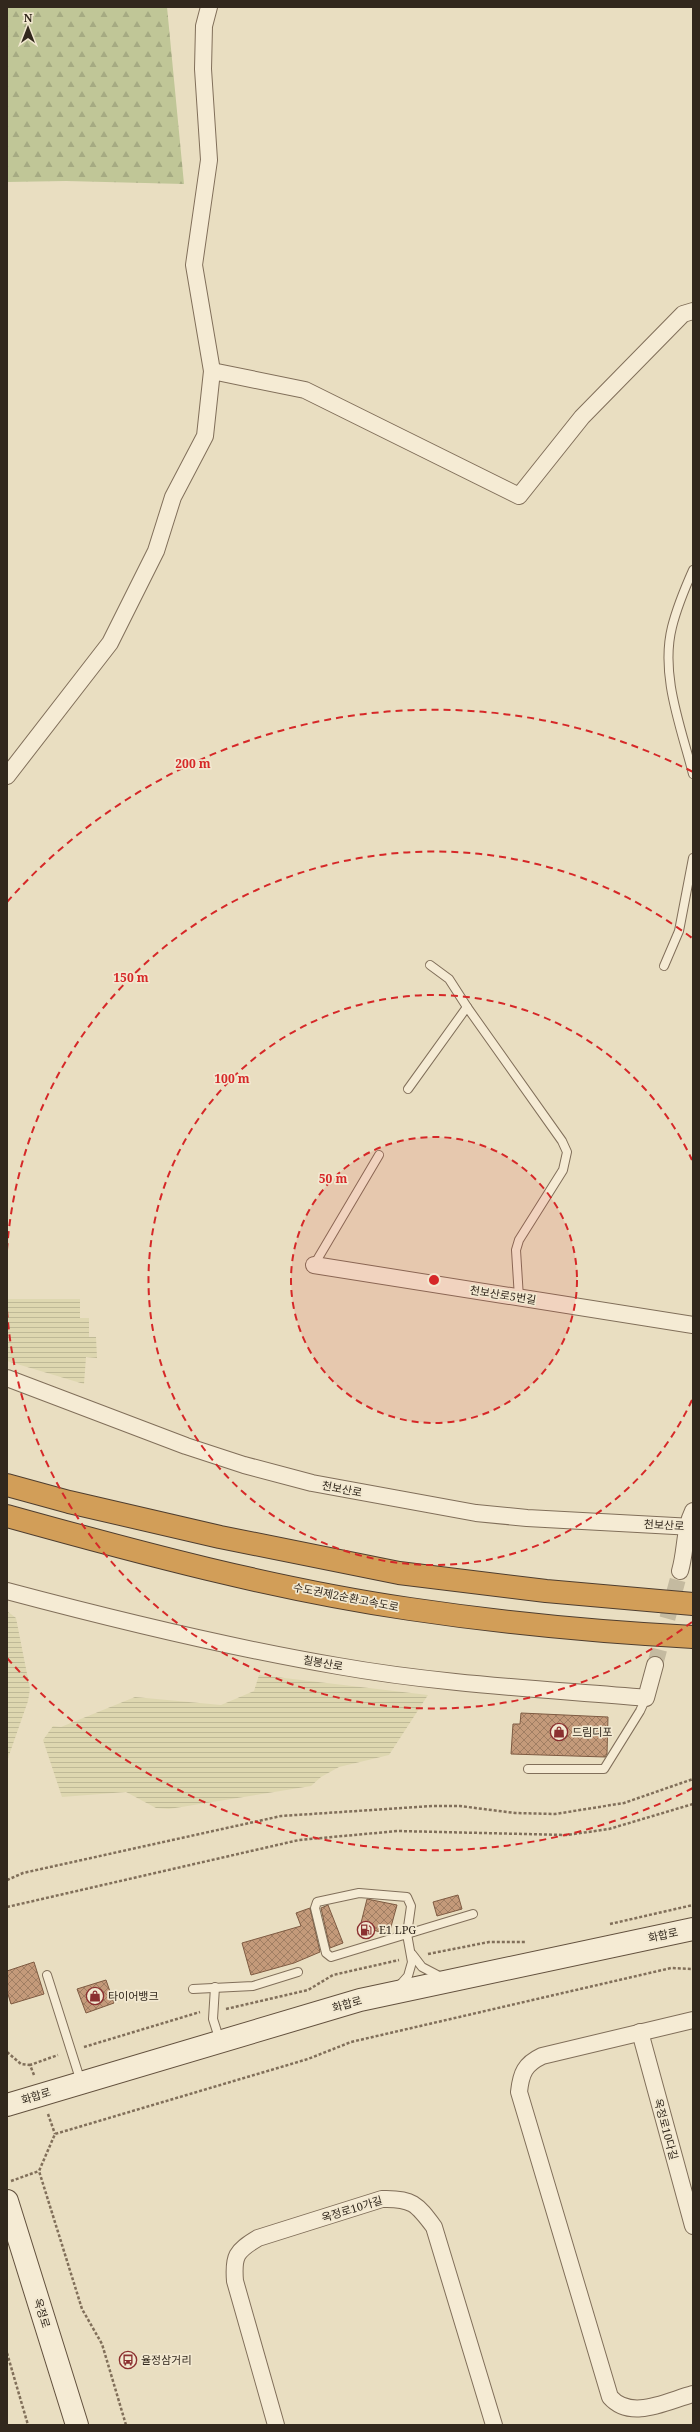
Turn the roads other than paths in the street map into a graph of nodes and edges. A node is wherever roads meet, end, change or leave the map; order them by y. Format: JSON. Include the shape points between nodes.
{"nodes":[{"id":1,"x":209,"y":7,"type":"edge"},
{"id":2,"x":693,"y":311,"type":"edge"},
{"id":3,"x":212,"y":371,"type":"junction"},
{"id":4,"x":693,"y":570,"type":"edge"},
{"id":5,"x":693,"y":774,"type":"edge"},
{"id":6,"x":7,"y":776,"type":"edge"},
{"id":7,"x":693,"y":858,"type":"edge"},
{"id":8,"x":430,"y":965,"type":"dead end"},
{"id":9,"x":664,"y":966,"type":"dead end"},
{"id":10,"x":467,"y":1007,"type":"junction"},
{"id":11,"x":408,"y":1089,"type":"dead end"},
{"id":12,"x":379,"y":1156,"type":"dead end"},
{"id":13,"x":314,"y":1265,"type":"joint"},
{"id":14,"x":519,"y":1298,"type":"junction"},
{"id":15,"x":693,"y":1325,"type":"edge"},
{"id":16,"x":7,"y":1378,"type":"edge"},
{"id":17,"x":7,"y":1476,"type":"edge"},
{"id":18,"x":7,"y":1485,"type":"edge"},
{"id":19,"x":69,"y":1502,"type":"junction"},
{"id":20,"x":7,"y":1516,"type":"edge"},
{"id":21,"x":691,"y":1521,"type":"edge"},
{"id":22,"x":680,"y":1571,"type":"tunnel mouth"},
{"id":23,"x":7,"y":1591,"type":"edge"},
{"id":24,"x":693,"y":1604,"type":"edge"},
{"id":25,"x":693,"y":1637,"type":"edge"},
{"id":26,"x":655,"y":1665,"type":"tunnel mouth"},
{"id":27,"x":646,"y":1698,"type":"junction"},
{"id":28,"x":528,"y":1769,"type":"dead end"},
{"id":29,"x":473,"y":1914,"type":"dead end"},
{"id":30,"x":693,"y":1929,"type":"edge"},
{"id":31,"x":407,"y":1934,"type":"junction"},
{"id":32,"x":410,"y":1952,"type":"junction"},
{"id":33,"x":298,"y":1972,"type":"dead end"},
{"id":34,"x":47,"y":1976,"type":"dead end"},
{"id":35,"x":454,"y":1980,"type":"junction"},
{"id":36,"x":214,"y":1986,"type":"junction"},
{"id":37,"x":193,"y":1989,"type":"dead end"},
{"id":38,"x":392,"y":1993,"type":"junction"},
{"id":39,"x":693,"y":2020,"type":"edge"},
{"id":40,"x":640,"y":2032,"type":"junction"},
{"id":41,"x":220,"y":2041,"type":"junction"},
{"id":42,"x":81,"y":2082,"type":"junction"},
{"id":43,"x":7,"y":2105,"type":"edge"},
{"id":44,"x":7,"y":2201,"type":"edge"},
{"id":45,"x":693,"y":2226,"type":"edge"},
{"id":46,"x":693,"y":2394,"type":"edge"},
{"id":47,"x":77,"y":2425,"type":"edge"},
{"id":48,"x":276,"y":2425,"type":"edge"},
{"id":49,"x":494,"y":2425,"type":"edge"}],
"edges":[{"from":1,"to":3,"type":"street","via":[[204,26],[204,69],[210,160],[194,265]]},
{"from":2,"to":3,"type":"street","via":[[683,314],[582,417],[519,496],[305,390]]},
{"from":3,"to":6,"type":"street","via":[[206,436],[173,497],[156,551],[110,643]]},
{"from":4,"to":5,"type":"lane","via":[[671,628],[669,652],[670,689]]},
{"from":7,"to":9,"type":"lane","via":[[679,931]]},
{"from":8,"to":10,"type":"lane","via":[[449,979]]},
{"from":10,"to":11,"type":"lane"},
{"from":10,"to":14,"type":"lane","via":[[567,1152],[563,1170],[519,1240],[516,1250]]},
{"from":12,"to":13,"type":"lane"},
{"from":13,"to":14,"type":"street","name":"천보산로5번길"},
{"from":14,"to":15,"type":"street","name":"천보산로5번길"},
{"from":16,"to":21,"type":"street","name":"천보산로","via":[[186,1446],[312,1483],[476,1513],[527,1518]]},
{"from":17,"to":19,"type":"highway"},
{"from":18,"to":19,"type":"highway"},
{"from":19,"to":24,"type":"highway","via":[[220,1537],[400,1573],[546,1591]]},
{"from":20,"to":25,"type":"highway","name":"수도권제2순환고속도로","via":[[122,1548],[265,1582],[409,1609],[530,1624]]},
{"from":21,"to":22,"type":"street"},
{"from":23,"to":27,"type":"street","name":"칠봉산로","via":[[146,1626],[338,1667]]},
{"from":26,"to":27,"type":"street"},
{"from":27,"to":28,"type":"lane","via":[[604,1769]]},
{"from":29,"to":31,"type":"lane"},
{"from":30,"to":35,"type":"main road","name":"화합로"},
{"from":31,"to":31,"type":"lane","via":[[411,1906],[407,1897],[359,1893],[319,1900],[314,1906],[329,1956]]},
{"from":31,"to":32,"type":"lane"},
{"from":32,"to":35,"type":"lane","via":[[430,1973]]},
{"from":32,"to":38,"type":"lane","via":[[412,1962],[408,1976]]},
{"from":33,"to":36,"type":"lane","via":[[253,1986]]},
{"from":34,"to":42,"type":"lane"},
{"from":35,"to":38,"type":"main road","name":"화합로"},
{"from":36,"to":37,"type":"lane"},
{"from":36,"to":41,"type":"lane","via":[[213,2020]]},
{"from":38,"to":41,"type":"main road","name":"화합로"},
{"from":39,"to":40,"type":"street"},
{"from":40,"to":45,"type":"street","name":"옥정로10다길"},
{"from":40,"to":46,"type":"street","via":[[542,2056],[525,2067],[520,2077],[519,2092],[610,2397],[617,2405],[638,2410]]},
{"from":41,"to":42,"type":"main road","name":"화합로"},
{"from":42,"to":43,"type":"main road","name":"화합로"},
{"from":44,"to":47,"type":"main road","name":"옥정로"},
{"from":48,"to":49,"type":"street","name":"옥정로10가길","via":[[235,2282],[234,2265],[241,2248],[258,2238],[382,2199],[403,2198],[421,2209],[434,2227]]}]}
